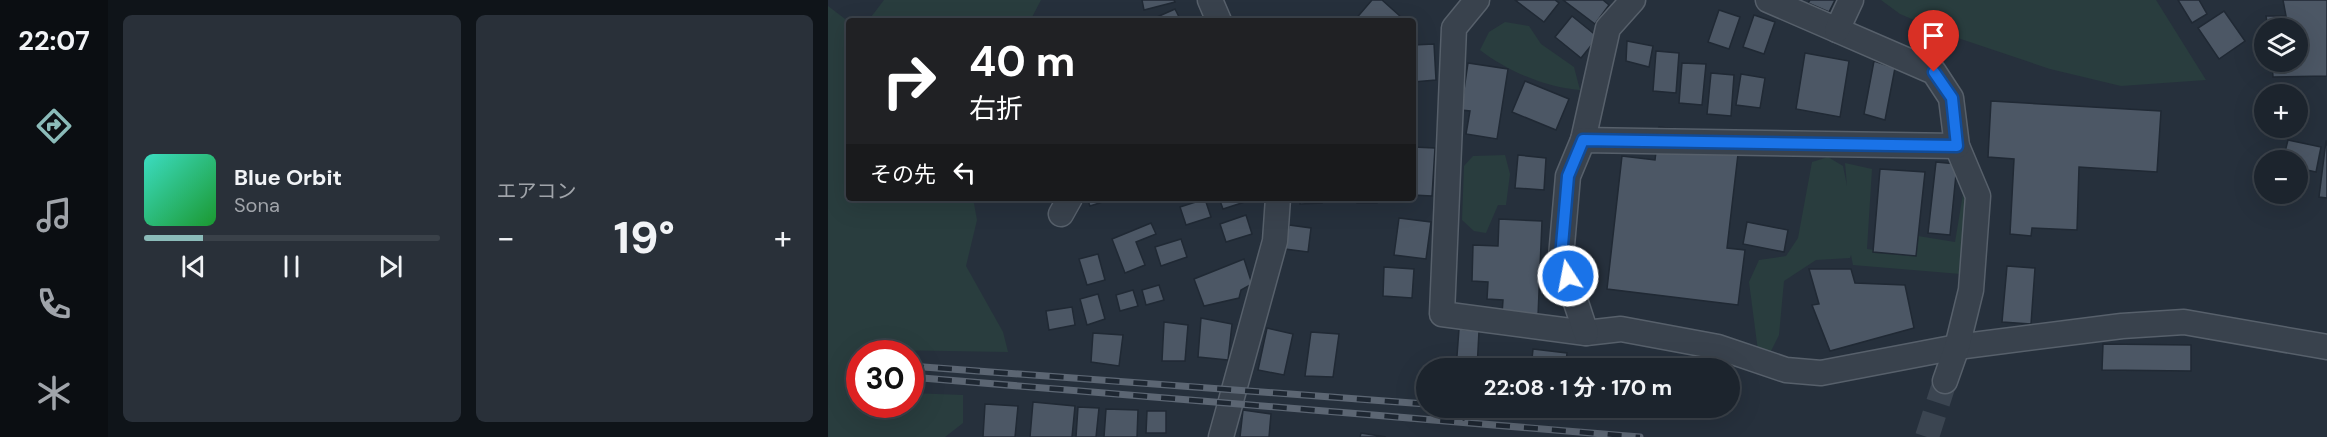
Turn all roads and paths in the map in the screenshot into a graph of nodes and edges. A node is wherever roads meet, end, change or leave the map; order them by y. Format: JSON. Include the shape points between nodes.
{"nodes":[{"id":1,"x":1210,"y":0,"type":"edge"},
{"id":2,"x":1477,"y":0,"type":"edge"},
{"id":3,"x":1633,"y":0,"type":"edge"},
{"id":4,"x":1768,"y":0,"type":"edge"},
{"id":5,"x":1851,"y":0,"type":"edge"},
{"id":6,"x":1218,"y":18,"type":"edge"},
{"id":7,"x":1837,"y":30,"type":"junction"},
{"id":8,"x":1583,"y":140,"type":"junction"},
{"id":9,"x":1957,"y":146,"type":"junction"},
{"id":10,"x":1278,"y":201,"type":"edge"},
{"id":11,"x":1586,"y":333,"type":"junction"},
{"id":12,"x":1957,"y":346,"type":"junction"},
{"id":13,"x":2327,"y":347,"type":"edge"},
{"id":14,"x":1945,"y":381,"type":"tunnel mouth"},
{"id":15,"x":1221,"y":437,"type":"edge"}],
"edges":[{"from":1,"to":6,"type":"street"},
{"from":2,"to":11,"type":"street","via":[[1454,28],[1442,314]]},
{"from":3,"to":8,"type":"street","via":[[1608,27]]},
{"from":4,"to":7,"type":"street"},
{"from":5,"to":7,"type":"street"},
{"from":7,"to":9,"type":"street","via":[[1934,72],[1952,98]]},
{"from":8,"to":9,"type":"street"},
{"from":8,"to":11,"type":"street","via":[[1568,176],[1561,257]]},
{"from":9,"to":12,"type":"street","via":[[1978,196],[1971,290]]},
{"from":10,"to":15,"type":"street","via":[[1275,241]]},
{"from":11,"to":12,"type":"street","via":[[1621,329],[1718,347],[1786,370],[1821,373]]},
{"from":12,"to":13,"type":"street","via":[[2184,322]]},
{"from":12,"to":14,"type":"street"}]}
